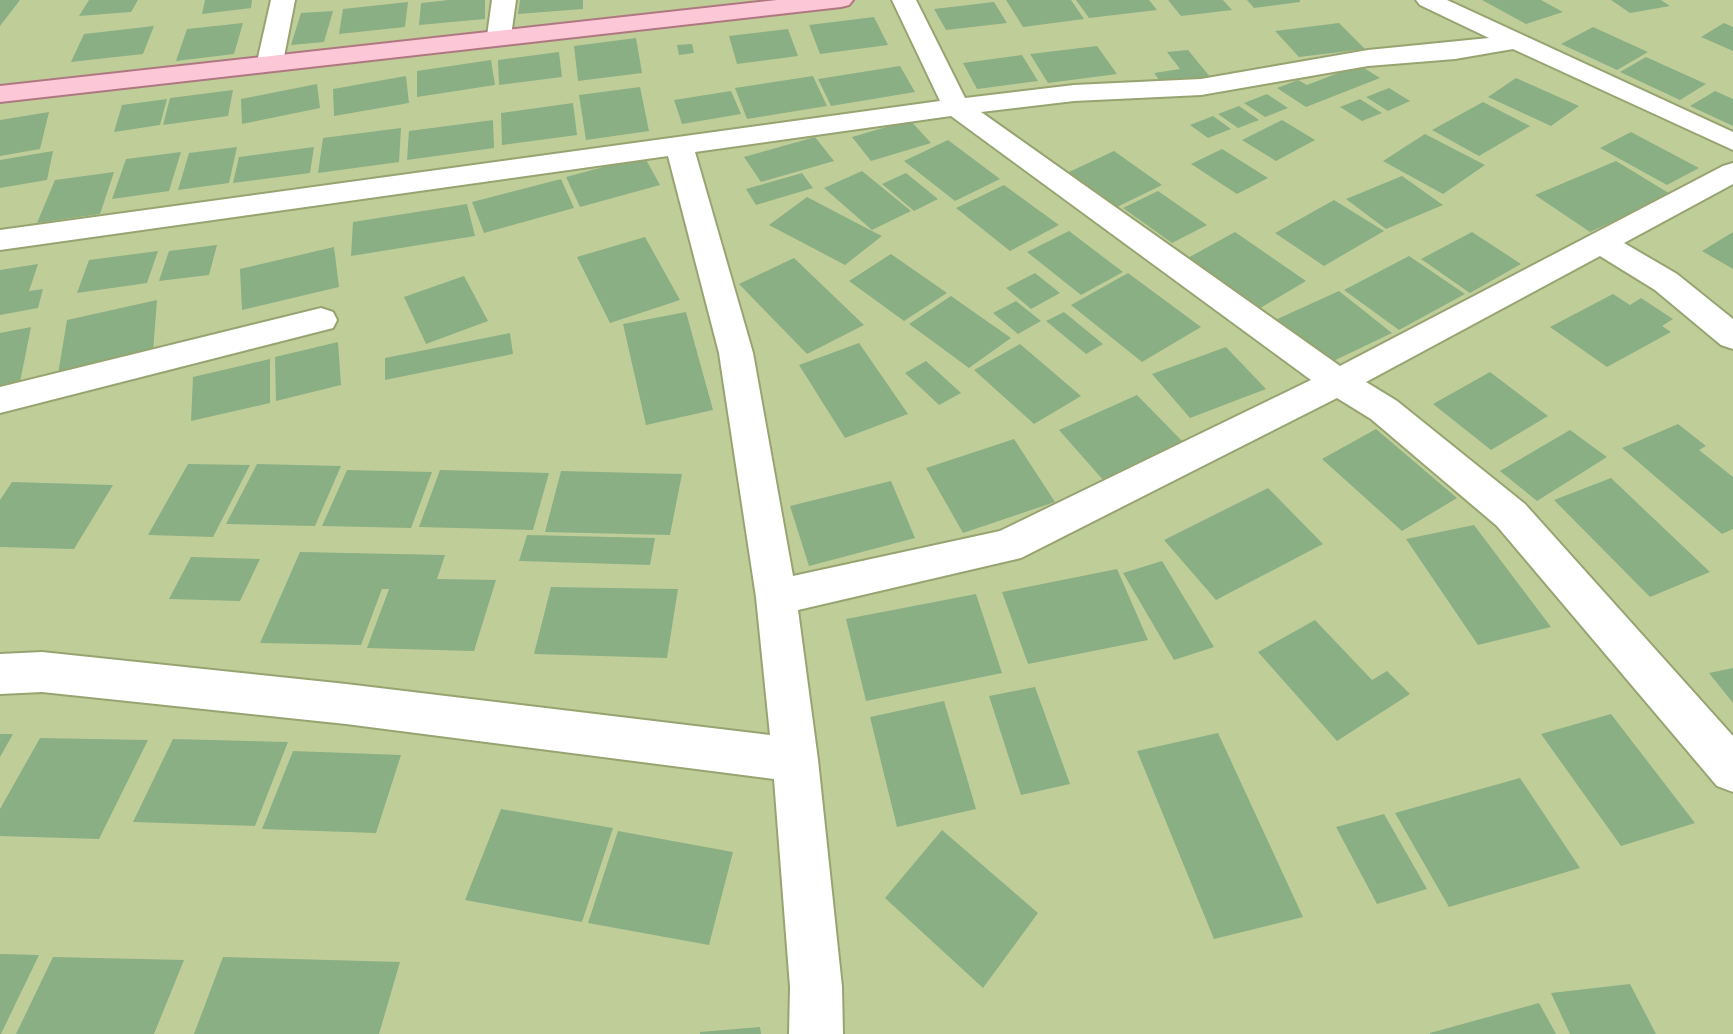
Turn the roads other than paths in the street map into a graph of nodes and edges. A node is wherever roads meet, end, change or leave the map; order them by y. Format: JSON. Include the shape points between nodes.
{"nodes":[{"id":1,"x":283,"y":0,"type":"edge"},
{"id":2,"x":503,"y":0,"type":"edge"},
{"id":3,"x":841,"y":0,"type":"edge"},
{"id":4,"x":904,"y":0,"type":"edge"},
{"id":5,"x":1428,"y":0,"type":"edge"},
{"id":6,"x":499,"y":36,"type":"junction"},
{"id":7,"x":1516,"y":41,"type":"junction"},
{"id":8,"x":270,"y":62,"type":"junction"},
{"id":9,"x":0,"y":94,"type":"edge"},
{"id":10,"x":956,"y":107,"type":"junction"},
{"id":11,"x":1733,"y":142,"type":"edge"},
{"id":12,"x":679,"y":144,"type":"junction"},
{"id":13,"x":1733,"y":172,"type":"edge"},
{"id":14,"x":0,"y":240,"type":"edge"},
{"id":15,"x":1601,"y":243,"type":"junction"},
{"id":16,"x":321,"y":320,"type":"dead end"},
{"id":17,"x":1733,"y":337,"type":"edge"},
{"id":18,"x":1338,"y":382,"type":"junction"},
{"id":19,"x":0,"y":400,"type":"edge"},
{"id":20,"x":776,"y":597,"type":"junction"},
{"id":21,"x":0,"y":674,"type":"edge"},
{"id":22,"x":795,"y":760,"type":"junction"},
{"id":23,"x":1733,"y":770,"type":"edge"},
{"id":24,"x":816,"y":1034,"type":"edge"}],
"edges":[{"from":1,"to":8,"type":"street"},
{"from":2,"to":6,"type":"street"},
{"from":3,"to":6,"type":"main road"},
{"from":4,"to":10,"type":"street"},
{"from":5,"to":7,"type":"street"},
{"from":6,"to":8,"type":"main road"},
{"from":7,"to":10,"type":"street","via":[[1368,58],[1201,87],[1074,93]]},
{"from":7,"to":11,"type":"street"},
{"from":8,"to":9,"type":"main road"},
{"from":10,"to":12,"type":"street"},
{"from":10,"to":18,"type":"street"},
{"from":12,"to":14,"type":"street"},
{"from":12,"to":20,"type":"street","via":[[736,354]]},
{"from":13,"to":15,"type":"street"},
{"from":15,"to":17,"type":"street","via":[[1666,282]]},
{"from":15,"to":18,"type":"street"},
{"from":16,"to":19,"type":"street"},
{"from":18,"to":20,"type":"street","via":[[1007,546]]},
{"from":18,"to":23,"type":"street","via":[[1384,410],[1511,515]]},
{"from":20,"to":22,"type":"street"},
{"from":21,"to":22,"type":"street","via":[[42,672],[332,702]]},
{"from":22,"to":24,"type":"street","via":[[816,987]]}]}
